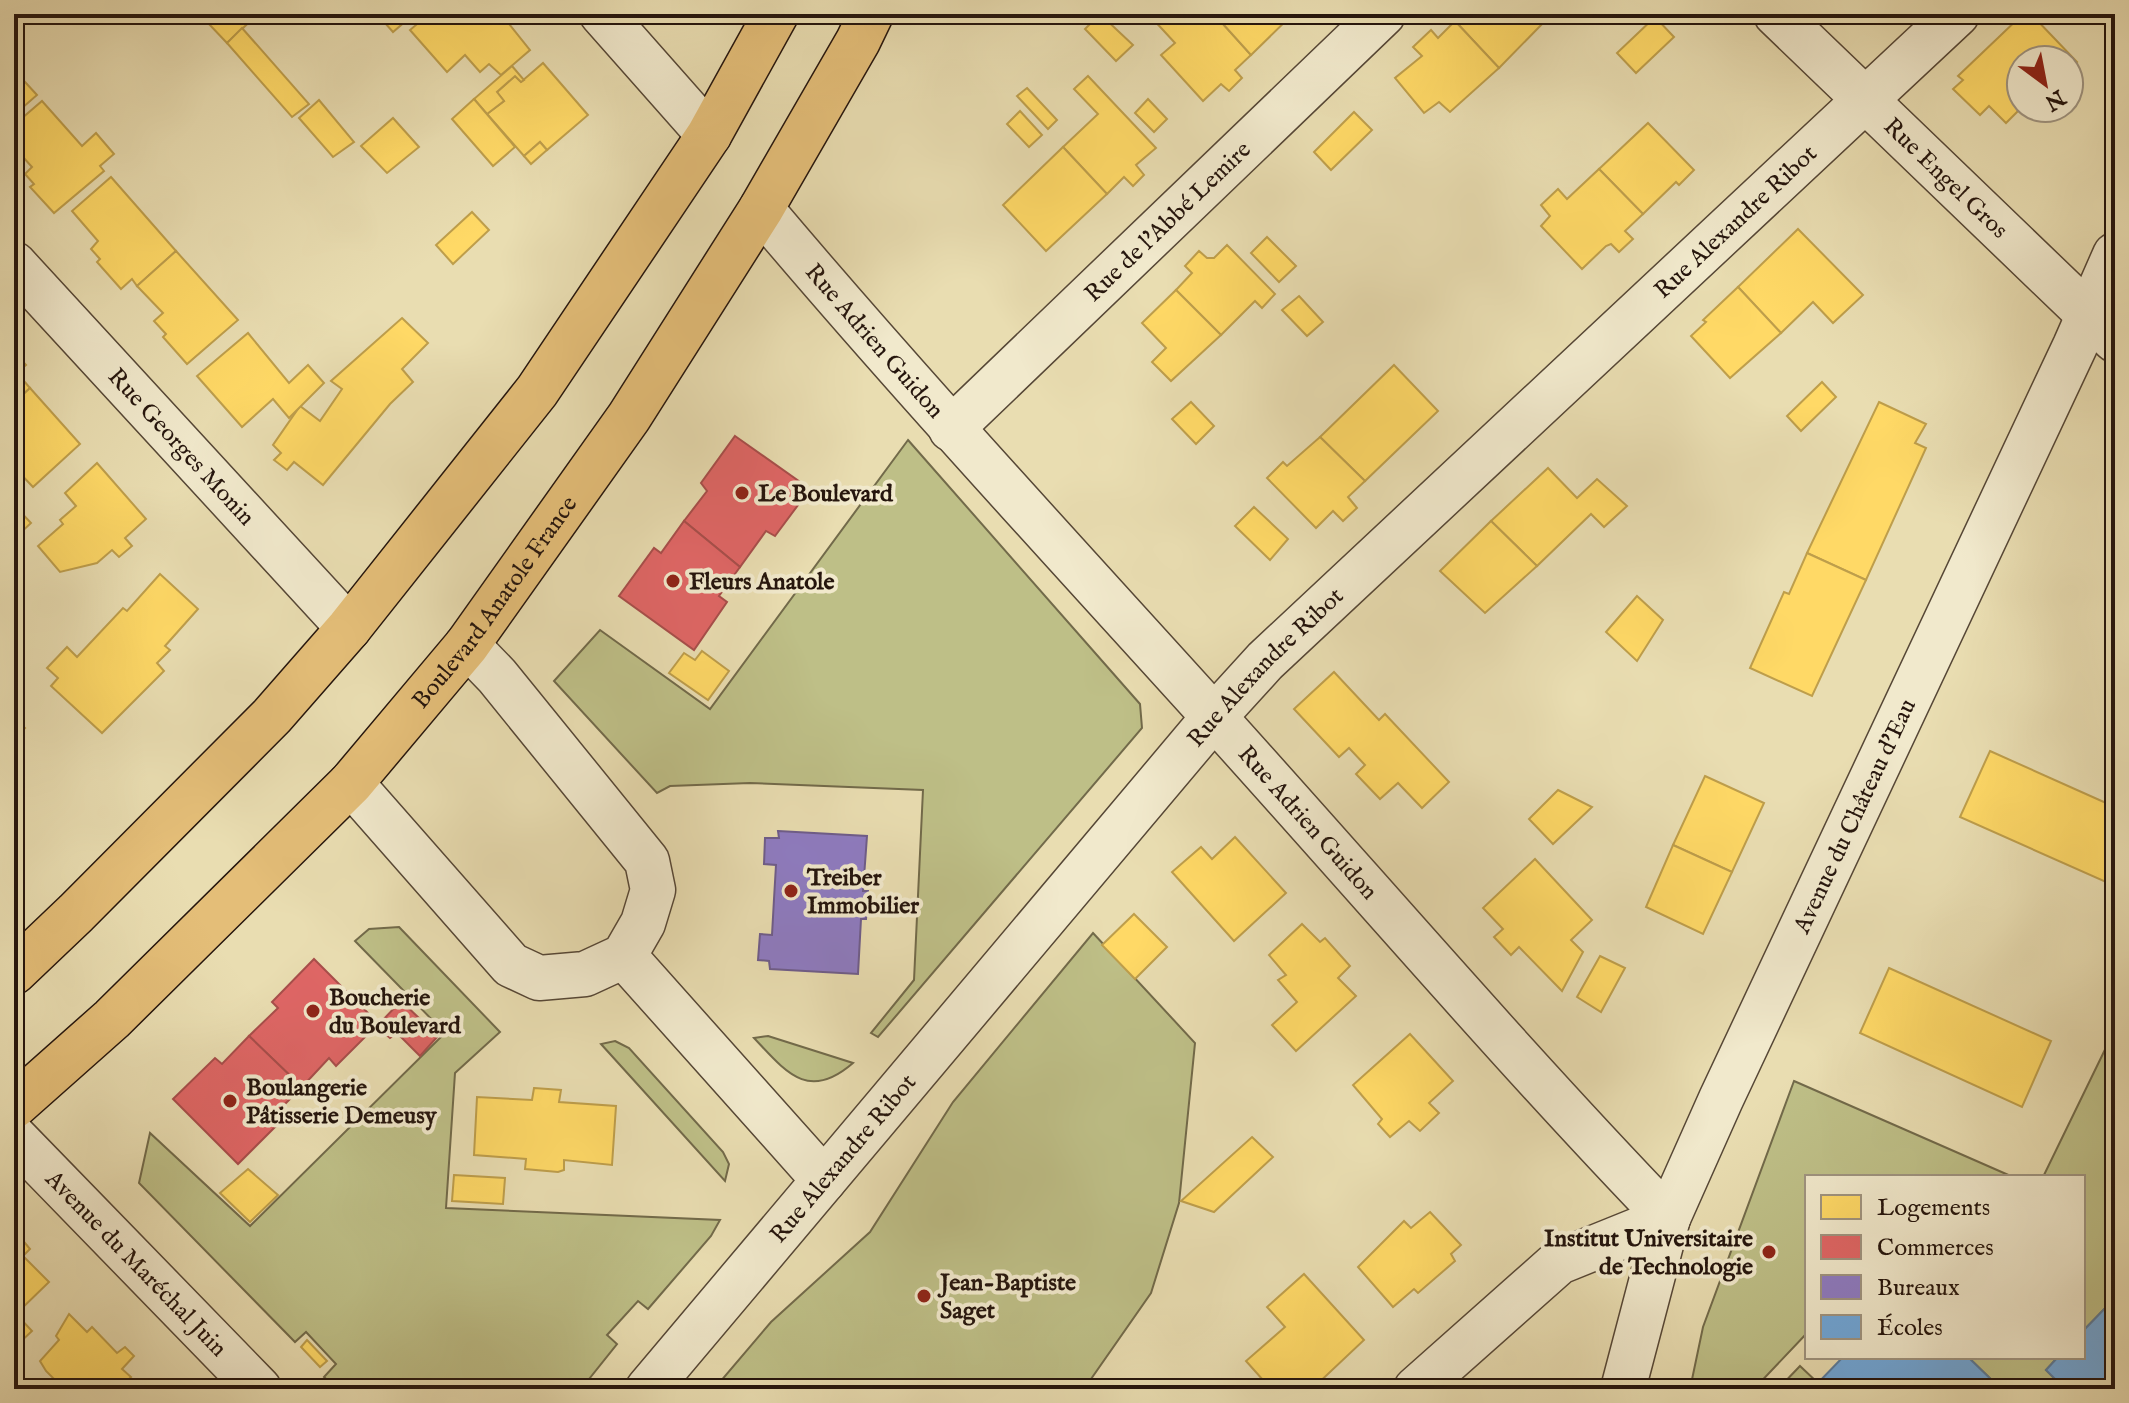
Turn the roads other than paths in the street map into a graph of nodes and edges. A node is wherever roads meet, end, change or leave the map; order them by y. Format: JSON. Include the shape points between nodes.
{"nodes":[{"id":1,"x":602,"y":14,"type":"edge"},
{"id":2,"x":776,"y":14,"type":"edge"},
{"id":3,"x":871,"y":14,"type":"edge"},
{"id":4,"x":1383,"y":14,"type":"edge"},
{"id":5,"x":1776,"y":14,"type":"edge"},
{"id":6,"x":1957,"y":14,"type":"edge"},
{"id":7,"x":1867,"y":101,"type":"junction"},
{"id":8,"x":709,"y":135,"type":"junction"},
{"id":9,"x":761,"y":209,"type":"junction"},
{"id":10,"x":2115,"y":255,"type":"edge"},
{"id":11,"x":14,"y":264,"type":"edge"},
{"id":12,"x":2102,"y":327,"type":"edge"},
{"id":13,"x":951,"y":429,"type":"junction"},
{"id":14,"x":349,"y":628,"type":"junction"},
{"id":15,"x":467,"y":645,"type":"junction"},
{"id":16,"x":1214,"y":717,"type":"junction"},
{"id":17,"x":351,"y":783,"type":"junction"},
{"id":18,"x":624,"y":956,"type":"junction"},
{"id":19,"x":14,"y":972,"type":"edge"},
{"id":20,"x":14,"y":1106,"type":"edge"},
{"id":21,"x":14,"y":1137,"type":"edge"},
{"id":22,"x":824,"y":1180,"type":"junction"},
{"id":23,"x":1668,"y":1218,"type":"junction"},
{"id":24,"x":259,"y":1389,"type":"edge"},
{"id":25,"x":648,"y":1389,"type":"edge"},
{"id":26,"x":1416,"y":1389,"type":"edge"},
{"id":27,"x":1623,"y":1389,"type":"edge"}],
"edges":[{"from":1,"to":8,"type":"street"},
{"from":2,"to":8,"type":"main road"},
{"from":3,"to":9,"type":"main road","name":"Boulevard Anatole France"},
{"from":4,"to":13,"type":"street","name":"Rue de l'Abbé Lemire"},
{"from":5,"to":7,"type":"street","name":"Rue Engel Gros"},
{"from":6,"to":7,"type":"street","name":"Rue Alexandre Ribot"},
{"from":7,"to":12,"type":"street","name":"Rue Engel Gros"},
{"from":7,"to":16,"type":"street","name":"Rue Alexandre Ribot","via":[[1265,661]]},
{"from":8,"to":14,"type":"main road","via":[[537,391]]},
{"from":9,"to":13,"type":"street","name":"Rue Adrien Guidon"},
{"from":9,"to":15,"type":"main road","name":"Boulevard Anatole France","via":[[629,417]]},
{"from":10,"to":12,"type":"street","name":"Avenue du Château d'Eau"},
{"from":11,"to":14,"type":"street","name":"Rue Georges Monin"},
{"from":12,"to":23,"type":"street","name":"Avenue du Château d'Eau","via":[[1721,1099]]},
{"from":13,"to":16,"type":"street","name":"Rue Adrien Guidon"},
{"from":14,"to":19,"type":"main road","via":[[272,716]]},
{"from":15,"to":17,"type":"main road","name":"Boulevard Anatole France"},
{"from":15,"to":18,"type":"street","via":[[647,861],[653,890],[643,923]]},
{"from":16,"to":22,"type":"street","name":"Rue Alexandre Ribot"},
{"from":16,"to":23,"type":"street","name":"Rue Adrien Guidon"},
{"from":17,"to":18,"type":"street","via":[[511,965],[539,978],[554,977],[585,974]]},
{"from":17,"to":20,"type":"main road","name":"Boulevard Anatole France","via":[[112,1019]]},
{"from":18,"to":22,"type":"street"},
{"from":21,"to":24,"type":"street","name":"Avenue du Maréchal Juin"},
{"from":22,"to":25,"type":"street","name":"Rue Alexandre Ribot"},
{"from":23,"to":26,"type":"street","via":[[1559,1262]]},
{"from":23,"to":27,"type":"street","name":"Avenue du Château d'Eau"}]}
